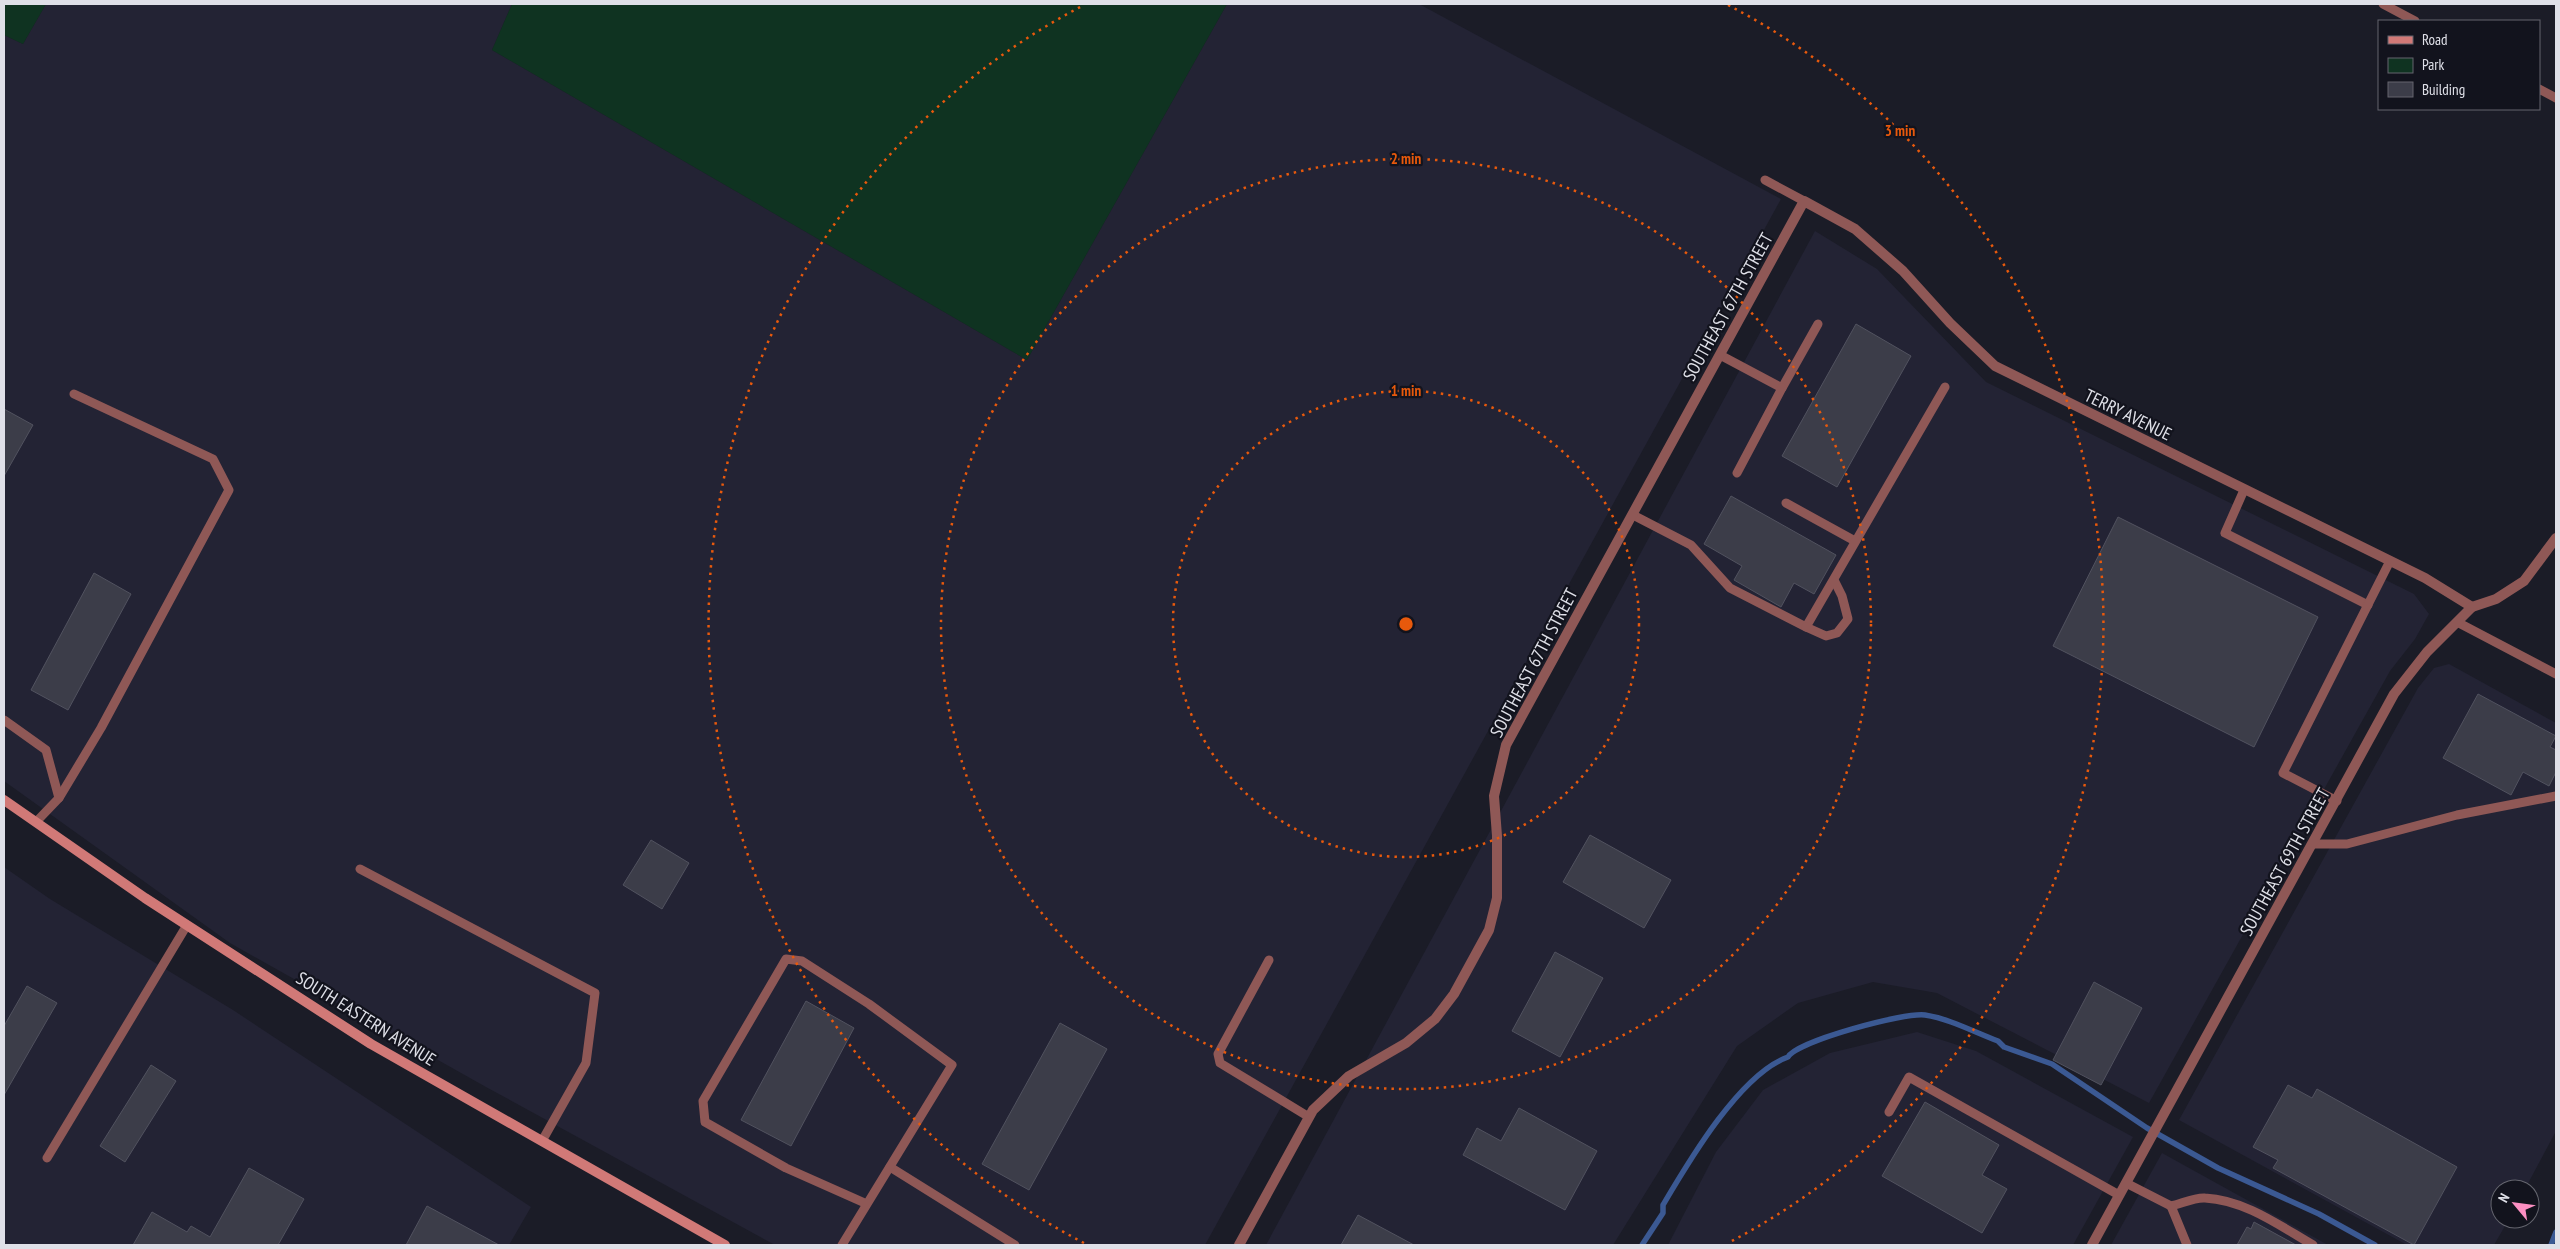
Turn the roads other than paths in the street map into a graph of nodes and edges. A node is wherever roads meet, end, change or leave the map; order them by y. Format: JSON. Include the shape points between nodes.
{"nodes":[{"id":1,"x":2383,"y":4,"type":"edge"},
{"id":2,"x":2413,"y":20,"type":"edge"},
{"id":3,"x":2540,"y":90,"type":"edge"},
{"id":4,"x":2556,"y":98,"type":"edge"},
{"id":5,"x":1764,"y":180,"type":"dead end"},
{"id":6,"x":1804,"y":201,"type":"junction"},
{"id":7,"x":1818,"y":324,"type":"dead end"},
{"id":8,"x":1720,"y":356,"type":"junction"},
{"id":9,"x":1945,"y":387,"type":"dead end"},
{"id":10,"x":1782,"y":388,"type":"junction"},
{"id":11,"x":74,"y":394,"type":"dead end"},
{"id":12,"x":1737,"y":473,"type":"dead end"},
{"id":13,"x":2244,"y":490,"type":"junction"},
{"id":14,"x":1786,"y":503,"type":"dead end"},
{"id":15,"x":1632,"y":515,"type":"junction"},
{"id":16,"x":2556,"y":538,"type":"edge"},
{"id":17,"x":1855,"y":541,"type":"junction"},
{"id":18,"x":2390,"y":561,"type":"junction"},
{"id":19,"x":1834,"y":580,"type":"junction"},
{"id":20,"x":2368,"y":605,"type":"junction"},
{"id":21,"x":2472,"y":607,"type":"junction"},
{"id":22,"x":2457,"y":622,"type":"junction"},
{"id":23,"x":1806,"y":627,"type":"junction"},
{"id":24,"x":2556,"y":674,"type":"edge"},
{"id":25,"x":4,"y":720,"type":"edge"},
{"id":26,"x":2556,"y":796,"type":"edge"},
{"id":27,"x":58,"y":798,"type":"junction"},
{"id":28,"x":4,"y":800,"type":"edge"},
{"id":29,"x":2337,"y":801,"type":"junction"},
{"id":30,"x":36,"y":822,"type":"junction"},
{"id":31,"x":2314,"y":844,"type":"junction"},
{"id":32,"x":360,"y":869,"type":"dead end"},
{"id":33,"x":187,"y":925,"type":"junction"},
{"id":34,"x":1269,"y":960,"type":"dead end"},
{"id":35,"x":1889,"y":1112,"type":"dead end"},
{"id":36,"x":1309,"y":1117,"type":"junction"},
{"id":37,"x":542,"y":1141,"type":"junction"},
{"id":38,"x":47,"y":1158,"type":"dead end"},
{"id":39,"x":890,"y":1167,"type":"junction"},
{"id":40,"x":2126,"y":1183,"type":"junction"},
{"id":41,"x":2119,"y":1195,"type":"junction"},
{"id":42,"x":867,"y":1204,"type":"junction"},
{"id":43,"x":2172,"y":1206,"type":"junction"},
{"id":44,"x":725,"y":1245,"type":"edge"},
{"id":45,"x":842,"y":1245,"type":"edge"},
{"id":46,"x":1015,"y":1245,"type":"edge"},
{"id":47,"x":1239,"y":1245,"type":"edge"},
{"id":48,"x":2092,"y":1245,"type":"edge"},
{"id":49,"x":2187,"y":1245,"type":"edge"},
{"id":50,"x":2313,"y":1245,"type":"edge"}],
"edges":[{"from":1,"to":2,"type":"lane"},
{"from":3,"to":4,"type":"lane"},
{"from":5,"to":6,"type":"lane"},
{"from":6,"to":8,"type":"street","name":"SOUTHEAST 67TH STREET"},
{"from":6,"to":13,"type":"street","name":"TERRY AVENUE","via":[[1855,229],[1904,271],[1950,323],[1995,366]]},
{"from":7,"to":10,"type":"lane"},
{"from":8,"to":10,"type":"lane"},
{"from":8,"to":15,"type":"street","name":"SOUTHEAST 67TH STREET"},
{"from":9,"to":17,"type":"lane"},
{"from":10,"to":12,"type":"lane"},
{"from":11,"to":27,"type":"lane","via":[[213,459],[229,490],[101,728]]},
{"from":13,"to":18,"type":"street","name":"TERRY AVENUE"},
{"from":13,"to":20,"type":"lane","via":[[2224,533]]},
{"from":14,"to":17,"type":"lane"},
{"from":15,"to":23,"type":"lane","via":[[1691,545],[1730,588]]},
{"from":15,"to":36,"type":"street","name":"SOUTHEAST 67TH STREET","via":[[1506,746],[1494,796],[1497,898],[1489,930],[1454,994],[1435,1019],[1406,1042],[1349,1076],[1330,1091]]},
{"from":16,"to":21,"type":"street","name":"SOUTHEAST 69TH STREET","via":[[2524,581],[2496,599]]},
{"from":17,"to":19,"type":"lane"},
{"from":18,"to":20,"type":"lane"},
{"from":18,"to":21,"type":"street","name":"TERRY AVENUE"},
{"from":19,"to":23,"type":"lane"},
{"from":19,"to":23,"type":"lane","via":[[1848,619],[1837,633],[1826,636]]},
{"from":20,"to":29,"type":"lane","via":[[2283,773]]},
{"from":21,"to":22,"type":"street","name":"SOUTHEAST 69TH STREET"},
{"from":22,"to":24,"type":"lane"},
{"from":22,"to":29,"type":"street","name":"SOUTHEAST 69TH STREET","via":[[2427,652],[2394,694]]},
{"from":25,"to":27,"type":"lane","via":[[46,750]]},
{"from":26,"to":31,"type":"lane","via":[[2458,815],[2356,842]]},
{"from":27,"to":30,"type":"lane"},
{"from":28,"to":30,"type":"main road","name":"SOUTH EASTERN AVENUE"},
{"from":29,"to":31,"type":"street","name":"SOUTHEAST 69TH STREET"},
{"from":30,"to":33,"type":"main road","name":"SOUTH EASTERN AVENUE"},
{"from":31,"to":40,"type":"street","name":"SOUTHEAST 69TH STREET"},
{"from":32,"to":37,"type":"lane","via":[[595,993],[586,1063]]},
{"from":33,"to":37,"type":"main road","name":"SOUTH EASTERN AVENUE","via":[[371,1044]]},
{"from":33,"to":38,"type":"lane"},
{"from":34,"to":36,"type":"lane","via":[[1218,1054],[1220,1063]]},
{"from":35,"to":41,"type":"lane","via":[[1909,1077]]},
{"from":36,"to":47,"type":"street","name":"SOUTHEAST 67TH STREET"},
{"from":37,"to":44,"type":"main road","name":"SOUTH EASTERN AVENUE"},
{"from":39,"to":42,"type":"lane"},
{"from":39,"to":42,"type":"lane","via":[[952,1065],[869,1004],[802,961],[786,959],[702,1101],[704,1122],[786,1168]]},
{"from":39,"to":46,"type":"lane"},
{"from":40,"to":41,"type":"street","name":"SOUTHEAST 69TH STREET"},
{"from":40,"to":43,"type":"lane"},
{"from":41,"to":48,"type":"street","name":"SOUTHEAST 69TH STREET"},
{"from":42,"to":45,"type":"lane"},
{"from":43,"to":49,"type":"lane"},
{"from":43,"to":50,"type":"lane","via":[[2203,1198],[2232,1203],[2260,1214]]}]}
